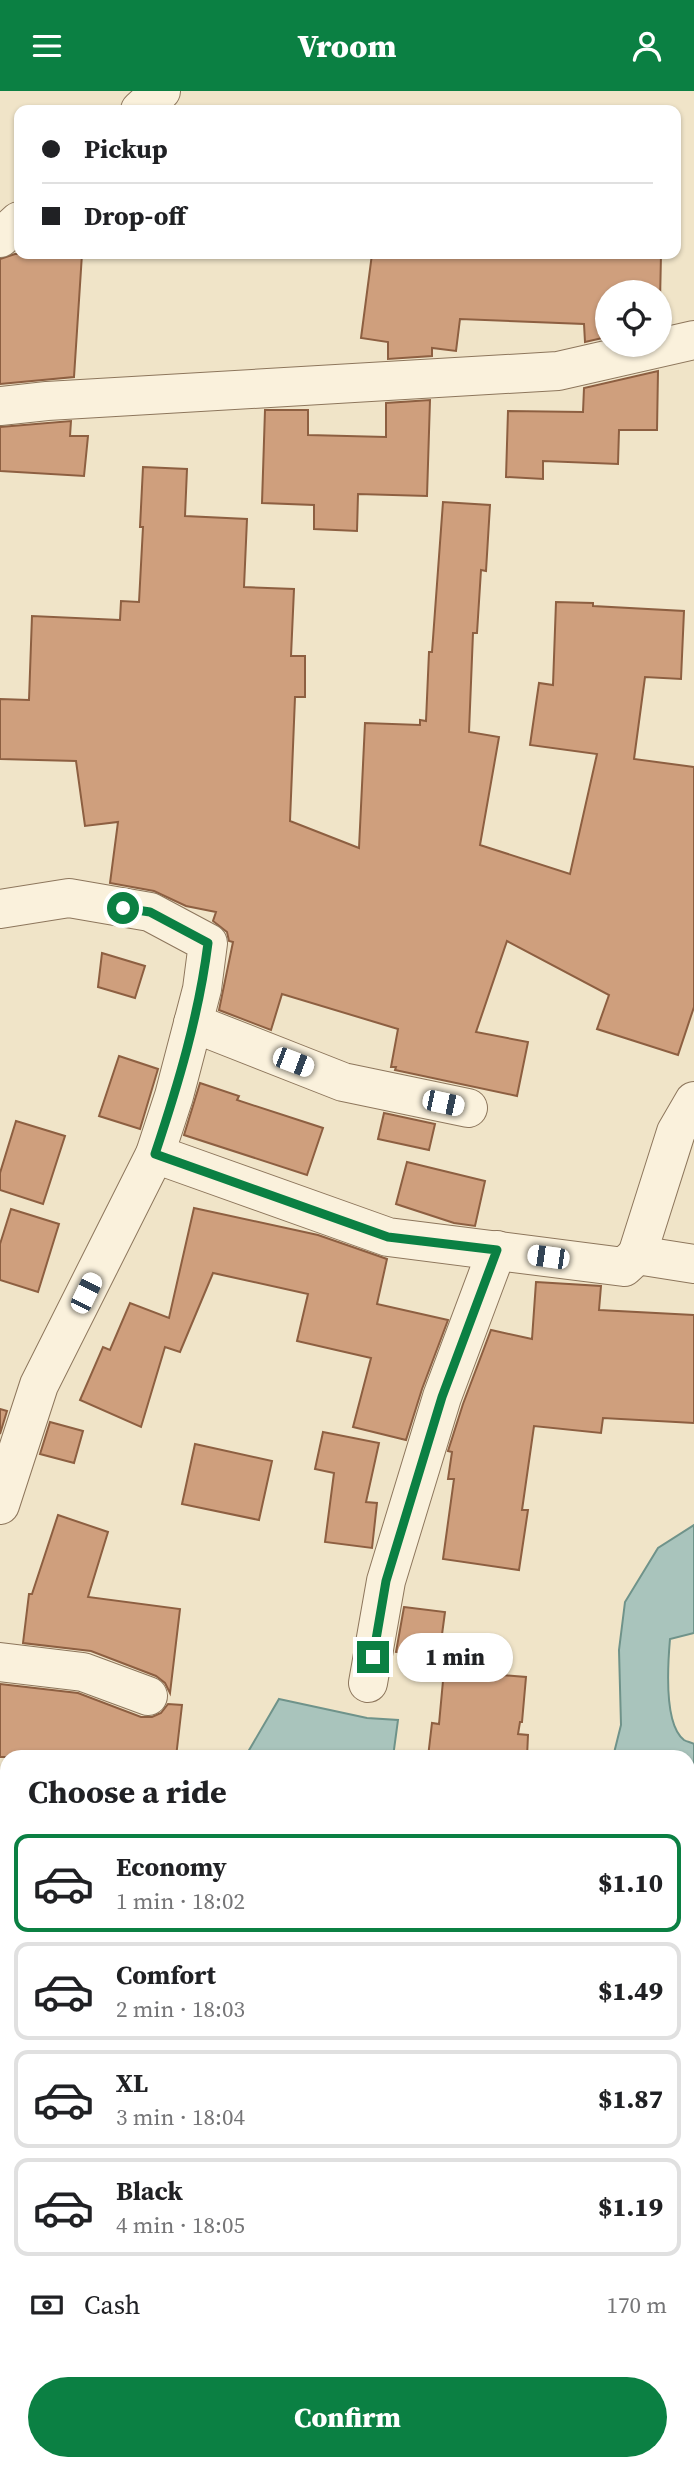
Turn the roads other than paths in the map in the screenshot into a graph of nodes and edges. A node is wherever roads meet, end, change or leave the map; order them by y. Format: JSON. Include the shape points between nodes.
{"nodes":[{"id":1,"x":161,"y":91,"type":"edge"},
{"id":2,"x":146,"y":105,"type":"edge"},
{"id":3,"x":14,"y":225,"type":"edge"},
{"id":4,"x":0,"y":237,"type":"edge"},
{"id":5,"x":694,"y":340,"type":"edge"},
{"id":6,"x":0,"y":407,"type":"edge"},
{"id":7,"x":0,"y":909,"type":"edge"},
{"id":8,"x":193,"y":1023,"type":"junction"},
{"id":9,"x":694,"y":1101,"type":"edge"},
{"id":10,"x":468,"y":1108,"type":"dead end"},
{"id":11,"x":155,"y":1154,"type":"junction"},
{"id":12,"x":497,"y":1250,"type":"junction"},
{"id":13,"x":638,"y":1255,"type":"junction"},
{"id":14,"x":694,"y":1264,"type":"edge"},
{"id":15,"x":0,"y":1505,"type":"edge"},
{"id":16,"x":0,"y":1662,"type":"edge"},
{"id":17,"x":369,"y":1683,"type":"dead end"},
{"id":18,"x":149,"y":1696,"type":"dead end"}],
"edges":[{"from":1,"to":2,"type":"street"},
{"from":3,"to":4,"type":"street"},
{"from":5,"to":6,"type":"street","via":[[558,372]]},
{"from":7,"to":8,"type":"street","via":[[68,898],[150,912],[208,943]]},
{"from":8,"to":10,"type":"street","via":[[343,1082]]},
{"from":8,"to":11,"type":"street"},
{"from":9,"to":13,"type":"street","via":[[676,1132]]},
{"from":11,"to":12,"type":"street","via":[[388,1237]]},
{"from":11,"to":15,"type":"street","via":[[40,1385]]},
{"from":12,"to":13,"type":"street","via":[[624,1267]]},
{"from":12,"to":17,"type":"street","via":[[442,1397],[386,1581]]},
{"from":13,"to":14,"type":"street"},
{"from":16,"to":18,"type":"street","via":[[83,1672]]}]}
